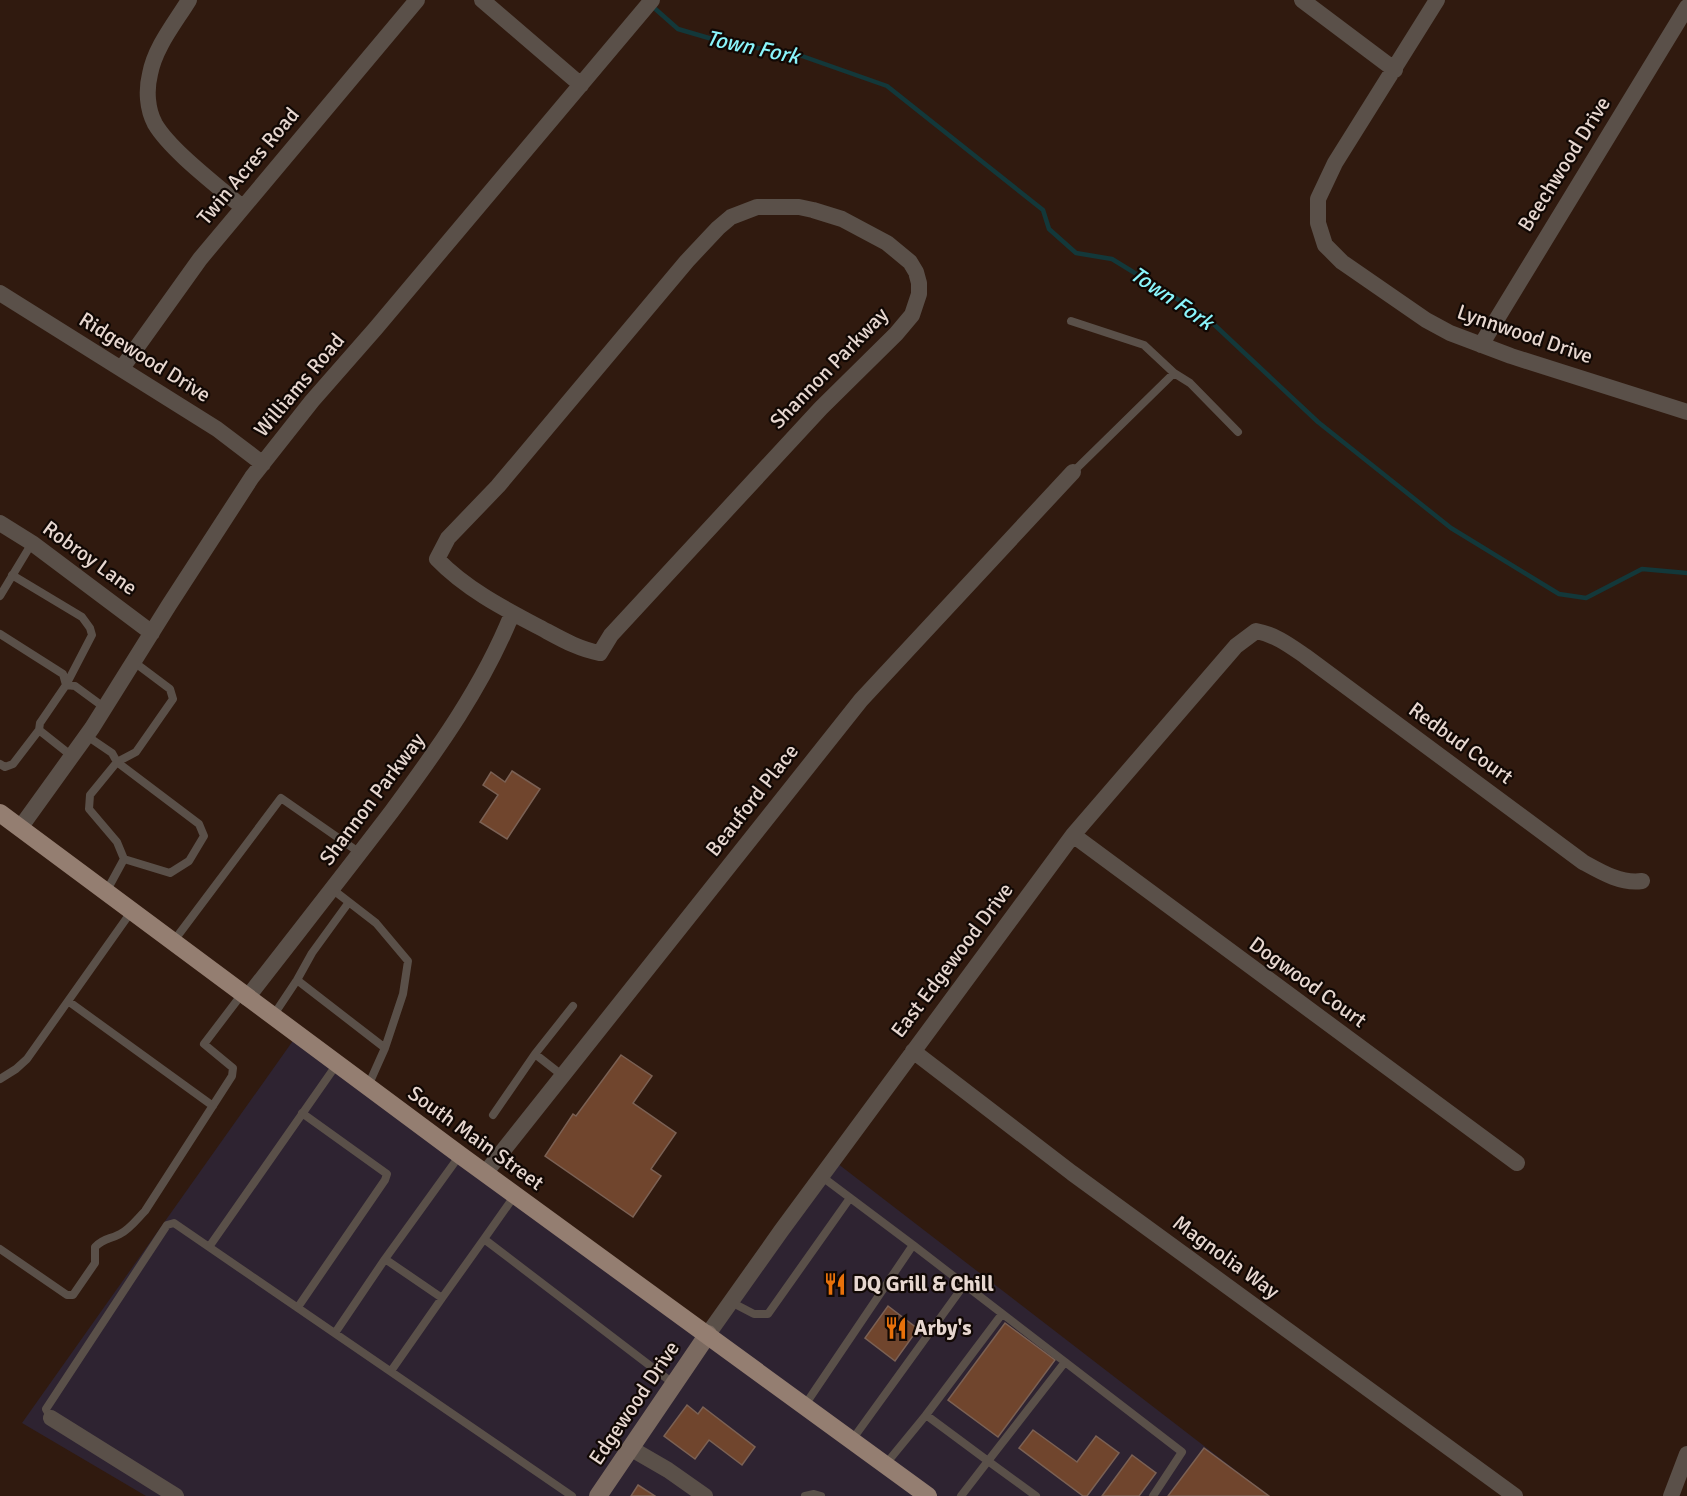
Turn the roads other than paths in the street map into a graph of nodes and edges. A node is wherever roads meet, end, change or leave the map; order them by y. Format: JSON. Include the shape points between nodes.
{"nodes":[{"id":1,"x":189,"y":0,"type":"edge"},
{"id":2,"x":417,"y":0,"type":"edge"},
{"id":3,"x":482,"y":0,"type":"edge"},
{"id":4,"x":652,"y":0,"type":"edge"},
{"id":5,"x":1302,"y":0,"type":"edge"},
{"id":6,"x":1437,"y":0,"type":"edge"},
{"id":7,"x":1687,"y":8,"type":"edge"},
{"id":8,"x":1395,"y":69,"type":"junction"},
{"id":9,"x":581,"y":85,"type":"junction"},
{"id":10,"x":242,"y":207,"type":"junction"},
{"id":11,"x":0,"y":293,"type":"edge"},
{"id":12,"x":1071,"y":321,"type":"dead end"},
{"id":13,"x":1481,"y":345,"type":"junction"},
{"id":14,"x":122,"y":368,"type":"junction"},
{"id":15,"x":1174,"y":374,"type":"junction"},
{"id":16,"x":1687,"y":411,"type":"edge"},
{"id":17,"x":1238,"y":432,"type":"dead end"},
{"id":18,"x":262,"y":464,"type":"junction"},
{"id":19,"x":1073,"y":472,"type":"joint"},
{"id":20,"x":0,"y":523,"type":"edge"},
{"id":21,"x":32,"y":543,"type":"junction"},
{"id":22,"x":12,"y":575,"type":"junction"},
{"id":23,"x":0,"y":596,"type":"edge"},
{"id":24,"x":512,"y":614,"type":"junction"},
{"id":25,"x":1256,"y":632,"type":"joint"},
{"id":26,"x":152,"y":633,"type":"junction"},
{"id":27,"x":0,"y":634,"type":"edge"},
{"id":28,"x":134,"y":662,"type":"junction"},
{"id":29,"x":66,"y":685,"type":"junction"},
{"id":30,"x":106,"y":708,"type":"junction"},
{"id":31,"x":39,"y":730,"type":"junction"},
{"id":32,"x":87,"y":736,"type":"junction"},
{"id":33,"x":73,"y":757,"type":"junction"},
{"id":34,"x":117,"y":762,"type":"junction"},
{"id":35,"x":0,"y":764,"type":"edge"},
{"id":36,"x":0,"y":813,"type":"edge"},
{"id":37,"x":20,"y":828,"type":"junction"},
{"id":38,"x":1073,"y":835,"type":"junction"},
{"id":39,"x":360,"y":853,"type":"junction"},
{"id":40,"x":124,"y":859,"type":"junction"},
{"id":41,"x":1642,"y":882,"type":"dead end"},
{"id":42,"x":332,"y":889,"type":"junction"},
{"id":43,"x":106,"y":892,"type":"junction"},
{"id":44,"x":349,"y":902,"type":"junction"},
{"id":45,"x":131,"y":912,"type":"junction"},
{"id":46,"x":172,"y":942,"type":"junction"},
{"id":47,"x":297,"y":980,"type":"junction"},
{"id":48,"x":244,"y":996,"type":"junction"},
{"id":49,"x":68,"y":1002,"type":"junction"},
{"id":50,"x":573,"y":1006,"type":"dead end"},
{"id":51,"x":272,"y":1017,"type":"junction"},
{"id":52,"x":385,"y":1048,"type":"junction"},
{"id":53,"x":913,"y":1051,"type":"junction"},
{"id":54,"x":536,"y":1054,"type":"junction"},
{"id":55,"x":337,"y":1063,"type":"junction"},
{"id":56,"x":562,"y":1076,"type":"junction"},
{"id":57,"x":0,"y":1079,"type":"edge"},
{"id":58,"x":368,"y":1086,"type":"junction"},
{"id":59,"x":213,"y":1106,"type":"junction"},
{"id":60,"x":302,"y":1113,"type":"junction"},
{"id":61,"x":493,"y":1115,"type":"dead end"},
{"id":62,"x":460,"y":1155,"type":"junction"},
{"id":63,"x":1517,"y":1164,"type":"dead end"},
{"id":64,"x":486,"y":1172,"type":"junction"},
{"id":65,"x":821,"y":1176,"type":"junction"},
{"id":66,"x":515,"y":1195,"type":"junction"},
{"id":67,"x":850,"y":1198,"type":"junction"},
{"id":68,"x":484,"y":1239,"type":"junction"},
{"id":69,"x":913,"y":1245,"type":"junction"},
{"id":70,"x":209,"y":1247,"type":"junction"},
{"id":71,"x":0,"y":1249,"type":"edge"},
{"id":72,"x":385,"y":1259,"type":"junction"},
{"id":73,"x":964,"y":1285,"type":"junction"},
{"id":74,"x":442,"y":1298,"type":"junction"},
{"id":75,"x":731,"y":1302,"type":"junction"},
{"id":76,"x":298,"y":1307,"type":"junction"},
{"id":77,"x":1002,"y":1314,"type":"junction"},
{"id":78,"x":335,"y":1333,"type":"junction"},
{"id":79,"x":708,"y":1335,"type":"junction"},
{"id":80,"x":1065,"y":1362,"type":"junction"},
{"id":81,"x":391,"y":1371,"type":"junction"},
{"id":82,"x":674,"y":1384,"type":"junction"},
{"id":83,"x":805,"y":1406,"type":"junction"},
{"id":84,"x":926,"y":1415,"type":"junction"},
{"id":85,"x":51,"y":1418,"type":"joint"},
{"id":86,"x":852,"y":1440,"type":"junction"},
{"id":87,"x":630,"y":1448,"type":"junction"},
{"id":88,"x":1687,"y":1454,"type":"edge"},
{"id":89,"x":988,"y":1461,"type":"junction"},
{"id":90,"x":885,"y":1465,"type":"junction"},
{"id":91,"x":176,"y":1496,"type":"edge"},
{"id":92,"x":572,"y":1496,"type":"edge"},
{"id":93,"x":598,"y":1496,"type":"edge"},
{"id":94,"x":705,"y":1496,"type":"edge"},
{"id":95,"x":805,"y":1496,"type":"edge"},
{"id":96,"x":821,"y":1496,"type":"edge"},
{"id":97,"x":928,"y":1496,"type":"edge"},
{"id":98,"x":961,"y":1496,"type":"edge"},
{"id":99,"x":1036,"y":1496,"type":"edge"},
{"id":100,"x":1153,"y":1496,"type":"edge"},
{"id":101,"x":1515,"y":1496,"type":"edge"},
{"id":102,"x":1671,"y":1496,"type":"edge"}],
"edges":[{"from":1,"to":10,"type":"street","via":[[150,73],[150,112],[173,145]]},
{"from":2,"to":10,"type":"street","name":"Twin Acres Road"},
{"from":3,"to":9,"type":"street"},
{"from":4,"to":9,"type":"street","name":"Williams Road"},
{"from":5,"to":8,"type":"street"},
{"from":6,"to":8,"type":"street","name":"Lynnwood Drive"},
{"from":7,"to":13,"type":"street","name":"Beechwood Drive"},
{"from":8,"to":13,"type":"street","name":"Lynnwood Drive","via":[[1335,163],[1318,199],[1318,223],[1325,245],[1342,262],[1426,320]]},
{"from":9,"to":18,"type":"street","name":"Williams Road"},
{"from":10,"to":14,"type":"street","name":"Twin Acres Road"},
{"from":11,"to":14,"type":"street","name":"Ridgewood Drive"},
{"from":12,"to":15,"type":"lane","via":[[1144,345]]},
{"from":13,"to":16,"type":"street","name":"Lynnwood Drive"},
{"from":14,"to":18,"type":"street","name":"Ridgewood Drive","via":[[217,429]]},
{"from":15,"to":17,"type":"lane","via":[[1190,383]]},
{"from":15,"to":19,"type":"lane"},
{"from":18,"to":26,"type":"street","name":"Williams Road"},
{"from":19,"to":56,"type":"street","name":"Beauford Place","via":[[861,700]]},
{"from":20,"to":21,"type":"street","name":"Robroy Lane"},
{"from":21,"to":22,"type":"lane"},
{"from":21,"to":26,"type":"street","name":"Robroy Lane"},
{"from":22,"to":23,"type":"lane"},
{"from":22,"to":29,"type":"lane","via":[[82,617],[90,628],[92,635]]},
{"from":24,"to":24,"type":"street","name":"Shannon Parkway","via":[[453,575],[437,559],[441,548],[718,228],[731,217],[757,207],[799,207],[842,219],[887,243],[910,262],[920,283],[912,315],[813,416],[611,635],[600,653],[583,650]]},
{"from":24,"to":39,"type":"street","name":"Shannon Parkway","via":[[457,720]]},
{"from":25,"to":38,"type":"street","name":"East Edgewood Drive","via":[[1229,654]]},
{"from":25,"to":41,"type":"street","name":"Redbud Court","via":[[1270,634],[1305,656],[1583,862],[1610,876]]},
{"from":26,"to":28,"type":"street","name":"Williams Road"},
{"from":27,"to":29,"type":"lane","via":[[63,674]]},
{"from":28,"to":30,"type":"street","name":"Williams Road"},
{"from":28,"to":34,"type":"lane","via":[[170,689],[173,699],[136,752]]},
{"from":29,"to":30,"type":"lane","via":[[75,686]]},
{"from":29,"to":31,"type":"lane"},
{"from":30,"to":32,"type":"street","name":"Williams Road"},
{"from":31,"to":33,"type":"lane"},
{"from":31,"to":35,"type":"lane","via":[[14,764]]},
{"from":32,"to":33,"type":"street","name":"Williams Road"},
{"from":32,"to":34,"type":"lane","via":[[112,753]]},
{"from":33,"to":37,"type":"street","name":"Williams Road"},
{"from":34,"to":40,"type":"lane","via":[[90,795],[89,809],[117,842]]},
{"from":34,"to":40,"type":"lane","via":[[200,824],[204,836],[189,861],[170,873]]},
{"from":36,"to":37,"type":"main road","name":"South Main Street"},
{"from":37,"to":43,"type":"main road","name":"South Main Street"},
{"from":38,"to":53,"type":"street","name":"East Edgewood Drive"},
{"from":38,"to":63,"type":"street","name":"Dogwood Court"},
{"from":39,"to":42,"type":"street","name":"Shannon Parkway"},
{"from":39,"to":46,"type":"lane","via":[[281,798]]},
{"from":40,"to":43,"type":"lane"},
{"from":42,"to":44,"type":"lane"},
{"from":42,"to":48,"type":"street","name":"Shannon Parkway"},
{"from":43,"to":45,"type":"main road","name":"South Main Street"},
{"from":44,"to":47,"type":"lane"},
{"from":44,"to":52,"type":"lane","via":[[376,923],[408,961],[403,994]]},
{"from":45,"to":46,"type":"main road","name":"South Main Street"},
{"from":45,"to":49,"type":"lane"},
{"from":46,"to":48,"type":"main road","name":"South Main Street"},
{"from":47,"to":51,"type":"lane"},
{"from":47,"to":52,"type":"lane"},
{"from":48,"to":51,"type":"main road","name":"South Main Street"},
{"from":48,"to":59,"type":"lane","via":[[204,1044],[233,1068]]},
{"from":49,"to":57,"type":"lane","via":[[27,1059]]},
{"from":49,"to":59,"type":"lane"},
{"from":50,"to":54,"type":"lane"},
{"from":51,"to":55,"type":"main road","name":"South Main Street"},
{"from":52,"to":58,"type":"lane"},
{"from":53,"to":65,"type":"street","name":"East Edgewood Drive"},
{"from":53,"to":101,"type":"street","name":"Magnolia Way","via":[[1072,1173]]},
{"from":54,"to":56,"type":"lane"},
{"from":54,"to":61,"type":"lane"},
{"from":55,"to":58,"type":"main road","name":"South Main Street"},
{"from":55,"to":60,"type":"lane"},
{"from":56,"to":64,"type":"street","name":"Beauford Place"},
{"from":58,"to":62,"type":"main road","name":"South Main Street"},
{"from":59,"to":71,"type":"lane","via":[[145,1210],[119,1235],[102,1239],[95,1247],[95,1263],[73,1295]]},
{"from":60,"to":70,"type":"lane"},
{"from":60,"to":76,"type":"lane","via":[[387,1174]]},
{"from":62,"to":64,"type":"main road","name":"South Main Street"},
{"from":62,"to":72,"type":"lane"},
{"from":64,"to":66,"type":"main road","name":"South Main Street"},
{"from":65,"to":67,"type":"lane"},
{"from":65,"to":75,"type":"street","name":"East Edgewood Drive"},
{"from":66,"to":68,"type":"lane"},
{"from":66,"to":79,"type":"main road","name":"South Main Street"},
{"from":67,"to":69,"type":"lane"},
{"from":67,"to":75,"type":"lane","via":[[768,1314],[754,1314]]},
{"from":68,"to":74,"type":"lane"},
{"from":68,"to":82,"type":"lane"},
{"from":69,"to":73,"type":"lane"},
{"from":69,"to":83,"type":"lane"},
{"from":70,"to":76,"type":"lane"},
{"from":70,"to":85,"type":"lane","via":[[174,1223],[167,1225],[46,1409]]},
{"from":72,"to":74,"type":"lane"},
{"from":72,"to":78,"type":"lane"},
{"from":73,"to":77,"type":"lane"},
{"from":73,"to":86,"type":"lane"},
{"from":74,"to":81,"type":"lane"},
{"from":75,"to":79,"type":"street","name":"East Edgewood Drive"},
{"from":76,"to":78,"type":"lane"},
{"from":77,"to":80,"type":"lane"},
{"from":77,"to":84,"type":"lane"},
{"from":78,"to":81,"type":"lane"},
{"from":79,"to":82,"type":"street","name":"Edgewood Drive"},
{"from":79,"to":83,"type":"main road","name":"South Main Street"},
{"from":80,"to":89,"type":"lane"},
{"from":80,"to":100,"type":"lane","via":[[1182,1452]]},
{"from":81,"to":92,"type":"lane"},
{"from":82,"to":87,"type":"street","name":"Edgewood Drive"},
{"from":83,"to":86,"type":"main road","name":"South Main Street"},
{"from":84,"to":89,"type":"lane"},
{"from":84,"to":90,"type":"lane"},
{"from":85,"to":91,"type":"street"},
{"from":86,"to":90,"type":"main road","name":"South Main Street"},
{"from":87,"to":93,"type":"street","name":"Edgewood Drive"},
{"from":87,"to":94,"type":"street"},
{"from":88,"to":102,"type":"street"},
{"from":89,"to":98,"type":"lane"},
{"from":89,"to":99,"type":"lane"},
{"from":90,"to":97,"type":"main road","name":"South Main Street"},
{"from":95,"to":96,"type":"lane"}]}
